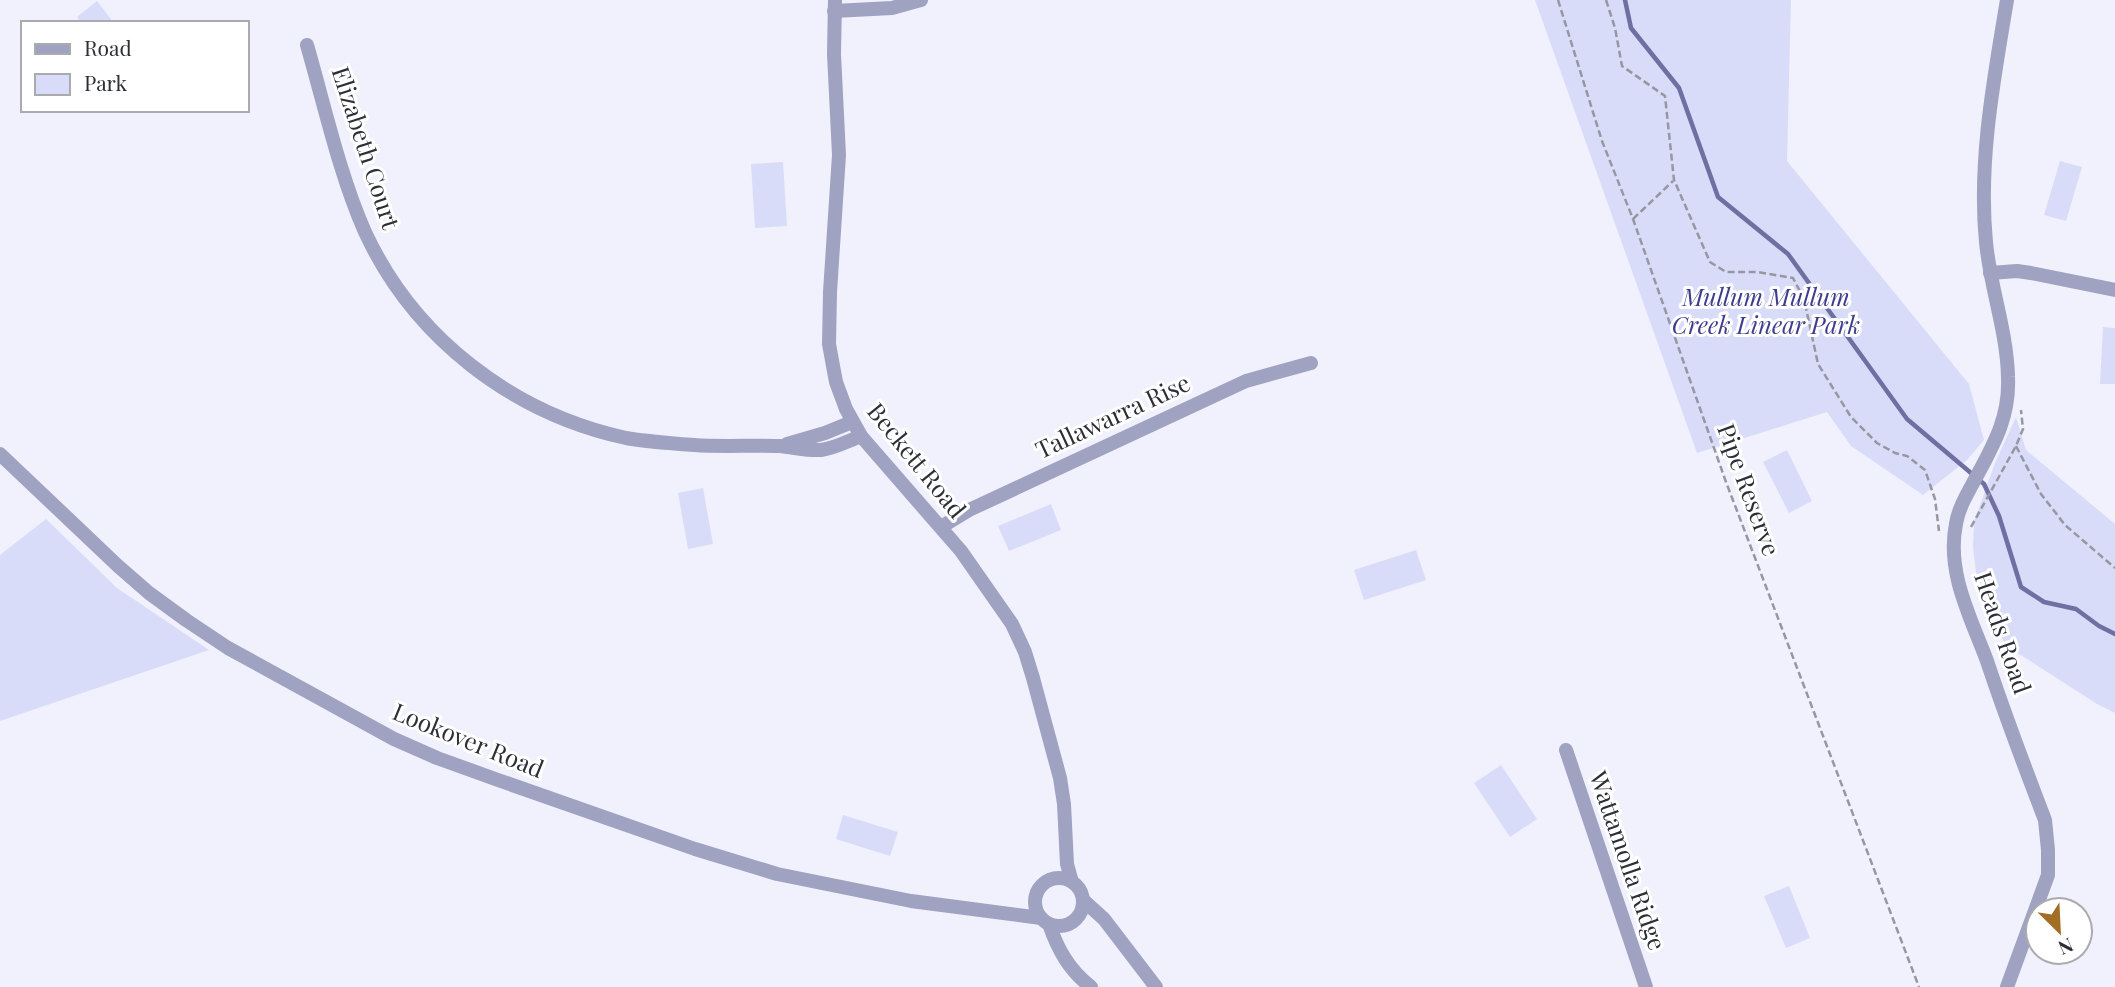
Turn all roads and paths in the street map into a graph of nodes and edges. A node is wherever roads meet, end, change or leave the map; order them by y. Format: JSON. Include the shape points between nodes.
{"nodes":[{"id":1,"x":921,"y":0,"type":"edge"},
{"id":2,"x":1558,"y":0,"type":"edge"},
{"id":3,"x":1606,"y":0,"type":"edge"},
{"id":4,"x":2007,"y":0,"type":"edge"},
{"id":5,"x":834,"y":6,"type":"edge"},
{"id":6,"x":307,"y":45,"type":"dead end"},
{"id":7,"x":1674,"y":180,"type":"junction"},
{"id":8,"x":1633,"y":219,"type":"junction"},
{"id":9,"x":1990,"y":273,"type":"junction"},
{"id":10,"x":2115,"y":290,"type":"edge"},
{"id":11,"x":1311,"y":363,"type":"dead end"},
{"id":12,"x":852,"y":422,"type":"junction"},
{"id":13,"x":861,"y":436,"type":"junction"},
{"id":14,"x":779,"y":446,"type":"junction"},
{"id":15,"x":0,"y":454,"type":"edge"},
{"id":16,"x":941,"y":527,"type":"junction"},
{"id":17,"x":1970,"y":537,"type":"dead end"},
{"id":18,"x":1954,"y":544,"type":"junction"},
{"id":19,"x":2115,"y":568,"type":"edge"},
{"id":20,"x":1566,"y":750,"type":"dead end"},
{"id":21,"x":1065,"y":841,"type":"junction"},
{"id":22,"x":1054,"y":878,"type":"junction"},
{"id":23,"x":1072,"y":882,"type":"junction"},
{"id":24,"x":1035,"y":899,"type":"junction"},
{"id":25,"x":1083,"y":900,"type":"junction"},
{"id":26,"x":996,"y":911,"type":"junction"},
{"id":27,"x":1104,"y":919,"type":"junction"},
{"id":28,"x":1045,"y":921,"type":"junction"},
{"id":29,"x":1070,"y":923,"type":"junction"},
{"id":30,"x":1065,"y":959,"type":"junction"},
{"id":31,"x":1091,"y":987,"type":"edge"},
{"id":32,"x":1156,"y":987,"type":"edge"},
{"id":33,"x":1646,"y":987,"type":"edge"},
{"id":34,"x":1919,"y":987,"type":"edge"},
{"id":35,"x":2007,"y":987,"type":"edge"}],
"edges":[{"from":1,"to":5,"type":"street","via":[[892,8]]},
{"from":2,"to":8,"type":"path","name":"Pipe Reserve","via":[[1602,141]]},
{"from":3,"to":7,"type":"path","via":[[1622,66],[1665,96]]},
{"from":4,"to":9,"type":"street","name":"Heads Road","via":[[1986,160],[1984,213]]},
{"from":5,"to":12,"type":"street","name":"Beckett Road","via":[[839,155],[829,344],[836,382]]},
{"from":6,"to":14,"type":"street","name":"Elizabeth Court","via":[[365,231],[406,300],[449,348],[506,391],[601,432],[656,442]]},
{"from":7,"to":8,"type":"path"},
{"from":7,"to":18,"type":"path","via":[[1710,262],[1726,272],[1793,278],[1804,299],[1818,365],[1851,417],[1877,443],[1908,456],[1926,470],[1941,540]]},
{"from":8,"to":34,"type":"path","name":"Pipe Reserve","via":[[1726,482]]},
{"from":9,"to":10,"type":"street","via":[[2017,271]]},
{"from":9,"to":18,"type":"street","name":"Heads Road","via":[[2009,381],[2004,423],[1959,509]]},
{"from":11,"to":16,"type":"street","name":"Tallawarra Rise","via":[[1246,381]]},
{"from":12,"to":13,"type":"street","name":"Beckett Road"},
{"from":12,"to":14,"type":"street","name":"Elizabeth Court"},
{"from":13,"to":14,"type":"street","name":"Elizabeth Court","via":[[823,450]]},
{"from":13,"to":16,"type":"street","name":"Beckett Road"},
{"from":15,"to":26,"type":"street","name":"Lookover Road","via":[[118,566],[186,620],[238,654],[394,739],[498,780],[777,874],[911,901]]},
{"from":16,"to":21,"type":"street","name":"Beckett Road","via":[[1012,624],[1025,652],[1060,778]]},
{"from":17,"to":19,"type":"path","via":[[1971,527],[2016,446],[2041,494],[2064,525]]},
{"from":18,"to":35,"type":"street","name":"Heads Road","via":[[1959,590],[2045,820],[2048,875]]},
{"from":20,"to":33,"type":"street","name":"Wattamolla Ridge"},
{"from":21,"to":22,"type":"street","name":"Beckett Road"},
{"from":21,"to":23,"type":"street","name":"Beckett Road"},
{"from":22,"to":23,"type":"street"},
{"from":22,"to":24,"type":"street","via":[[1041,885]]},
{"from":23,"to":25,"type":"street"},
{"from":24,"to":26,"type":"street","name":"Lookover Road"},
{"from":24,"to":28,"type":"street","via":[[1037,912]]},
{"from":25,"to":27,"type":"street"},
{"from":25,"to":29,"type":"street"},
{"from":26,"to":28,"type":"street","name":"Lookover Road"},
{"from":27,"to":29,"type":"street"},
{"from":27,"to":32,"type":"street"},
{"from":28,"to":29,"type":"street"},
{"from":28,"to":30,"type":"street"},
{"from":29,"to":30,"type":"street","via":[[1063,941]]},
{"from":30,"to":31,"type":"street"}]}
